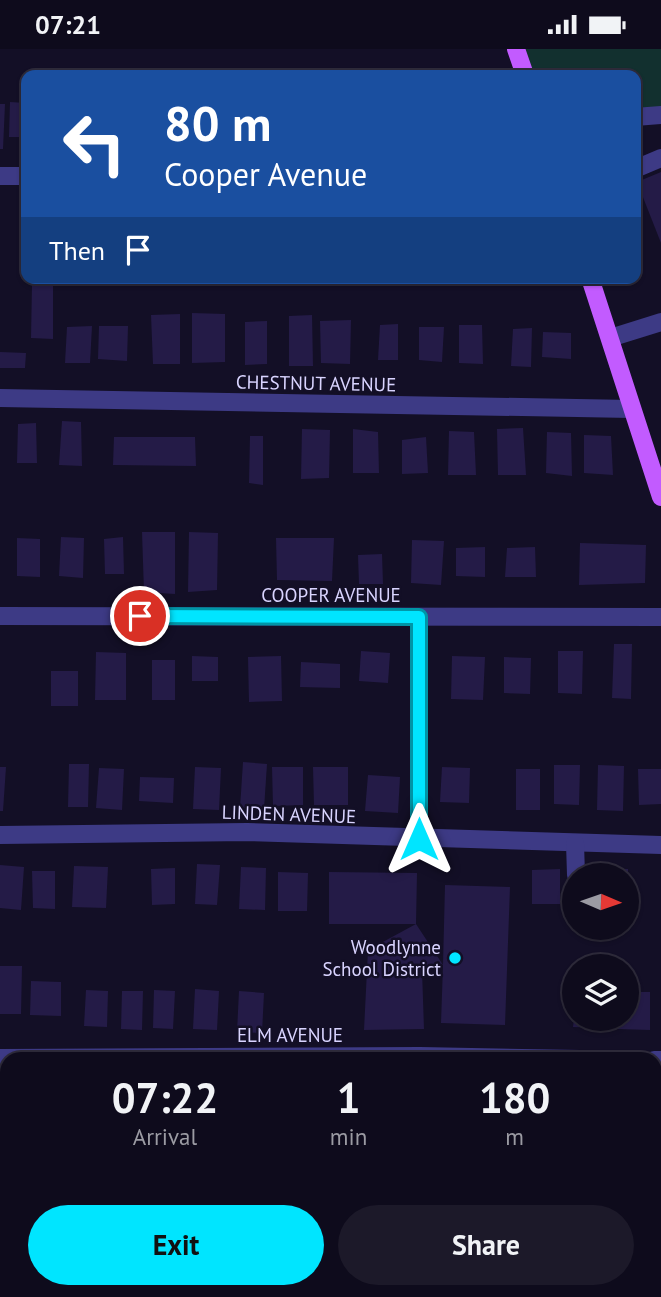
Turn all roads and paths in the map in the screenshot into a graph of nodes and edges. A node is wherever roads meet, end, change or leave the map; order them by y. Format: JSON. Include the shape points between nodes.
{"nodes":[{"id":1,"x":516,"y":49,"type":"edge"},
{"id":2,"x":523,"y":70,"type":"edge"},
{"id":3,"x":661,"y":115,"type":"edge"},
{"id":4,"x":641,"y":117,"type":"edge"},
{"id":5,"x":661,"y":158,"type":"edge"},
{"id":6,"x":641,"y":166,"type":"edge"},
{"id":7,"x":0,"y":176,"type":"edge"},
{"id":8,"x":21,"y":176,"type":"edge"},
{"id":9,"x":592,"y":284,"type":"edge"},
{"id":10,"x":661,"y":322,"type":"edge"},
{"id":11,"x":610,"y":338,"type":"junction"},
{"id":12,"x":0,"y":398,"type":"edge"},
{"id":13,"x":632,"y":409,"type":"junction"},
{"id":14,"x":661,"y":497,"type":"edge"},
{"id":15,"x":0,"y":616,"type":"edge"},
{"id":16,"x":419,"y":617,"type":"junction"},
{"id":17,"x":661,"y":617,"type":"edge"},
{"id":18,"x":0,"y":835,"type":"edge"},
{"id":19,"x":419,"y":839,"type":"junction"},
{"id":20,"x":575,"y":843,"type":"junction"},
{"id":21,"x":661,"y":845,"type":"edge"},
{"id":22,"x":576,"y":863,"type":"edge"}],
"edges":[{"from":1,"to":2,"type":"main road"},
{"from":3,"to":4,"type":"street"},
{"from":5,"to":6,"type":"street"},
{"from":7,"to":8,"type":"street"},
{"from":9,"to":11,"type":"main road"},
{"from":10,"to":11,"type":"street"},
{"from":11,"to":13,"type":"main road"},
{"from":12,"to":13,"type":"street","name":"CHESTNUT AVENUE"},
{"from":13,"to":14,"type":"main road"},
{"from":15,"to":16,"type":"street","name":"COOPER AVENUE"},
{"from":16,"to":17,"type":"street","name":"COOPER AVENUE"},
{"from":16,"to":19,"type":"street"},
{"from":18,"to":19,"type":"street","name":"LINDEN AVENUE","via":[[247,832]]},
{"from":19,"to":20,"type":"street","name":"LINDEN AVENUE"},
{"from":20,"to":21,"type":"street","name":"LINDEN AVENUE"},
{"from":20,"to":22,"type":"street"}]}
